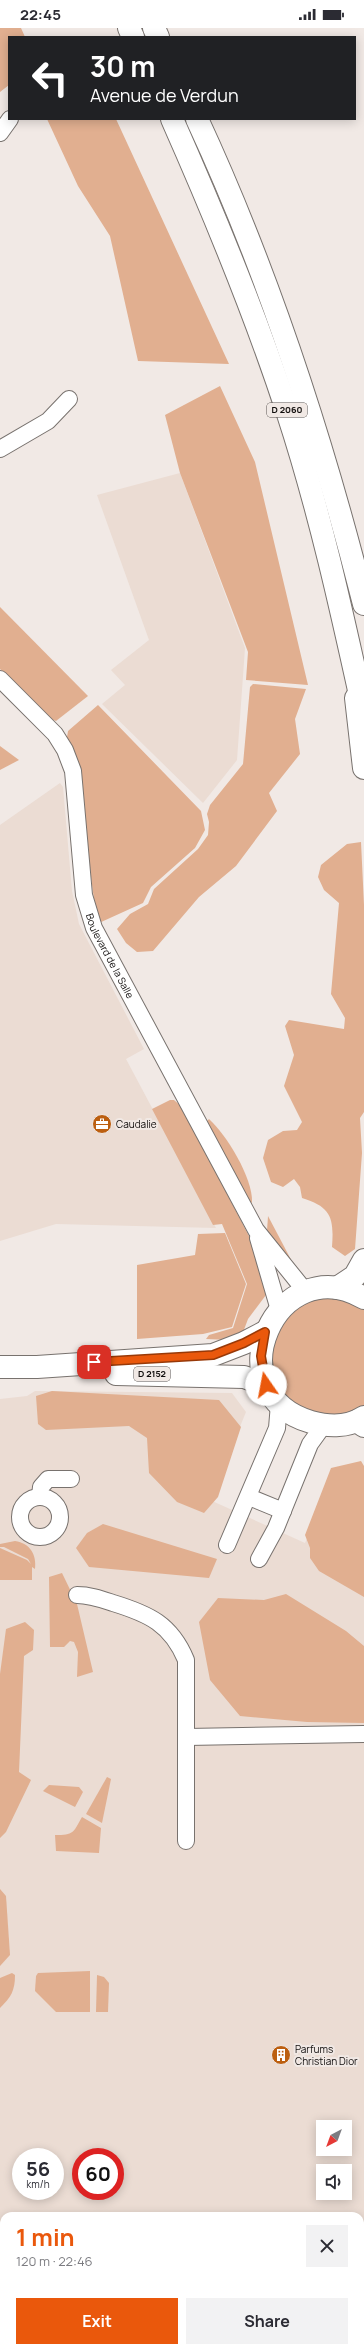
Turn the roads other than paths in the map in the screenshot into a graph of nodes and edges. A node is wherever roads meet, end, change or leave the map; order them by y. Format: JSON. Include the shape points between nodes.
{"nodes":[{"id":1,"x":9,"y":120,"type":"edge"},
{"id":2,"x":172,"y":120,"type":"edge"},
{"id":3,"x":197,"y":120,"type":"edge"},
{"id":4,"x":0,"y":133,"type":"edge"},
{"id":5,"x":68,"y":399,"type":"dead end"},
{"id":6,"x":0,"y":449,"type":"edge"},
{"id":7,"x":364,"y":604,"type":"edge"},
{"id":8,"x":354,"y":664,"type":"junction"},
{"id":9,"x":0,"y":679,"type":"edge"},
{"id":10,"x":364,"y":713,"type":"edge"},
{"id":11,"x":364,"y":768,"type":"edge"},
{"id":12,"x":256,"y":1230,"type":"junction"},
{"id":13,"x":364,"y":1260,"type":"edge"},
{"id":14,"x":337,"y":1288,"type":"junction"},
{"id":15,"x":306,"y":1292,"type":"junction"},
{"id":16,"x":364,"y":1298,"type":"edge"},
{"id":17,"x":279,"y":1310,"type":"junction"},
{"id":18,"x":265,"y":1332,"type":"junction"},
{"id":19,"x":0,"y":1367,"type":"edge"},
{"id":20,"x":37,"y":1367,"type":"junction"},
{"id":21,"x":266,"y":1385,"type":"junction"},
{"id":22,"x":279,"y":1404,"type":"junction"},
{"id":23,"x":362,"y":1422,"type":"edge"},
{"id":24,"x":323,"y":1426,"type":"junction"},
{"id":25,"x":71,"y":1479,"type":"dead end"},
{"id":26,"x":40,"y":1496,"type":"dead end"},
{"id":27,"x":249,"y":1497,"type":"junction"},
{"id":28,"x":283,"y":1511,"type":"junction"},
{"id":29,"x":227,"y":1545,"type":"dead end"},
{"id":30,"x":259,"y":1559,"type":"dead end"},
{"id":31,"x":77,"y":1595,"type":"dead end"},
{"id":32,"x":364,"y":1734,"type":"edge"},
{"id":33,"x":187,"y":1737,"type":"junction"},
{"id":34,"x":186,"y":1841,"type":"dead end"}],
"edges":[{"from":1,"to":4,"type":"street"},
{"from":2,"to":8,"type":"main road","number":"D 2060","via":[[228,247],[289,415],[330,564]]},
{"from":3,"to":7,"type":"main road","number":"D 2060","via":[[277,313],[342,518]]},
{"from":5,"to":6,"type":"street","via":[[48,421]]},
{"from":8,"to":10,"type":"main road","number":"D 2060"},
{"from":8,"to":11,"type":"main road"},
{"from":9,"to":12,"type":"street","name":"Boulevard de la Salle","via":[[55,734],[65,750],[74,770],[84,895],[94,928]]},
{"from":12,"to":15,"type":"street","name":"Boulevard de la Salle"},
{"from":12,"to":17,"type":"street","name":"Boulevard de la Salle"},
{"from":13,"to":14,"type":"main road","via":[[355,1276]]},
{"from":14,"to":15,"type":"main road"},
{"from":14,"to":16,"type":"main road"},
{"from":15,"to":17,"type":"main road"},
{"from":17,"to":18,"type":"main road"},
{"from":18,"to":20,"type":"main road","number":"D 2152","via":[[213,1355]]},
{"from":18,"to":21,"type":"main road","via":[[261,1356]]},
{"from":19,"to":20,"type":"main road","number":"D 2152"},
{"from":20,"to":21,"type":"main road","number":"D 2152","via":[[89,1374],[244,1377]]},
{"from":21,"to":22,"type":"main road"},
{"from":22,"to":24,"type":"main road","via":[[299,1419]]},
{"from":22,"to":27,"type":"street","via":[[277,1428]]},
{"from":23,"to":24,"type":"main road"},
{"from":24,"to":28,"type":"street","via":[[310,1444]]},
{"from":25,"to":26,"type":"street","via":[[48,1479],[41,1487]]},
{"from":27,"to":28,"type":"street"},
{"from":27,"to":29,"type":"street"},
{"from":28,"to":30,"type":"street"},
{"from":31,"to":33,"type":"street","via":[[88,1595],[139,1611],[156,1621],[178,1642],[186,1660]]},
{"from":32,"to":33,"type":"street"},
{"from":33,"to":34,"type":"street"}]}
